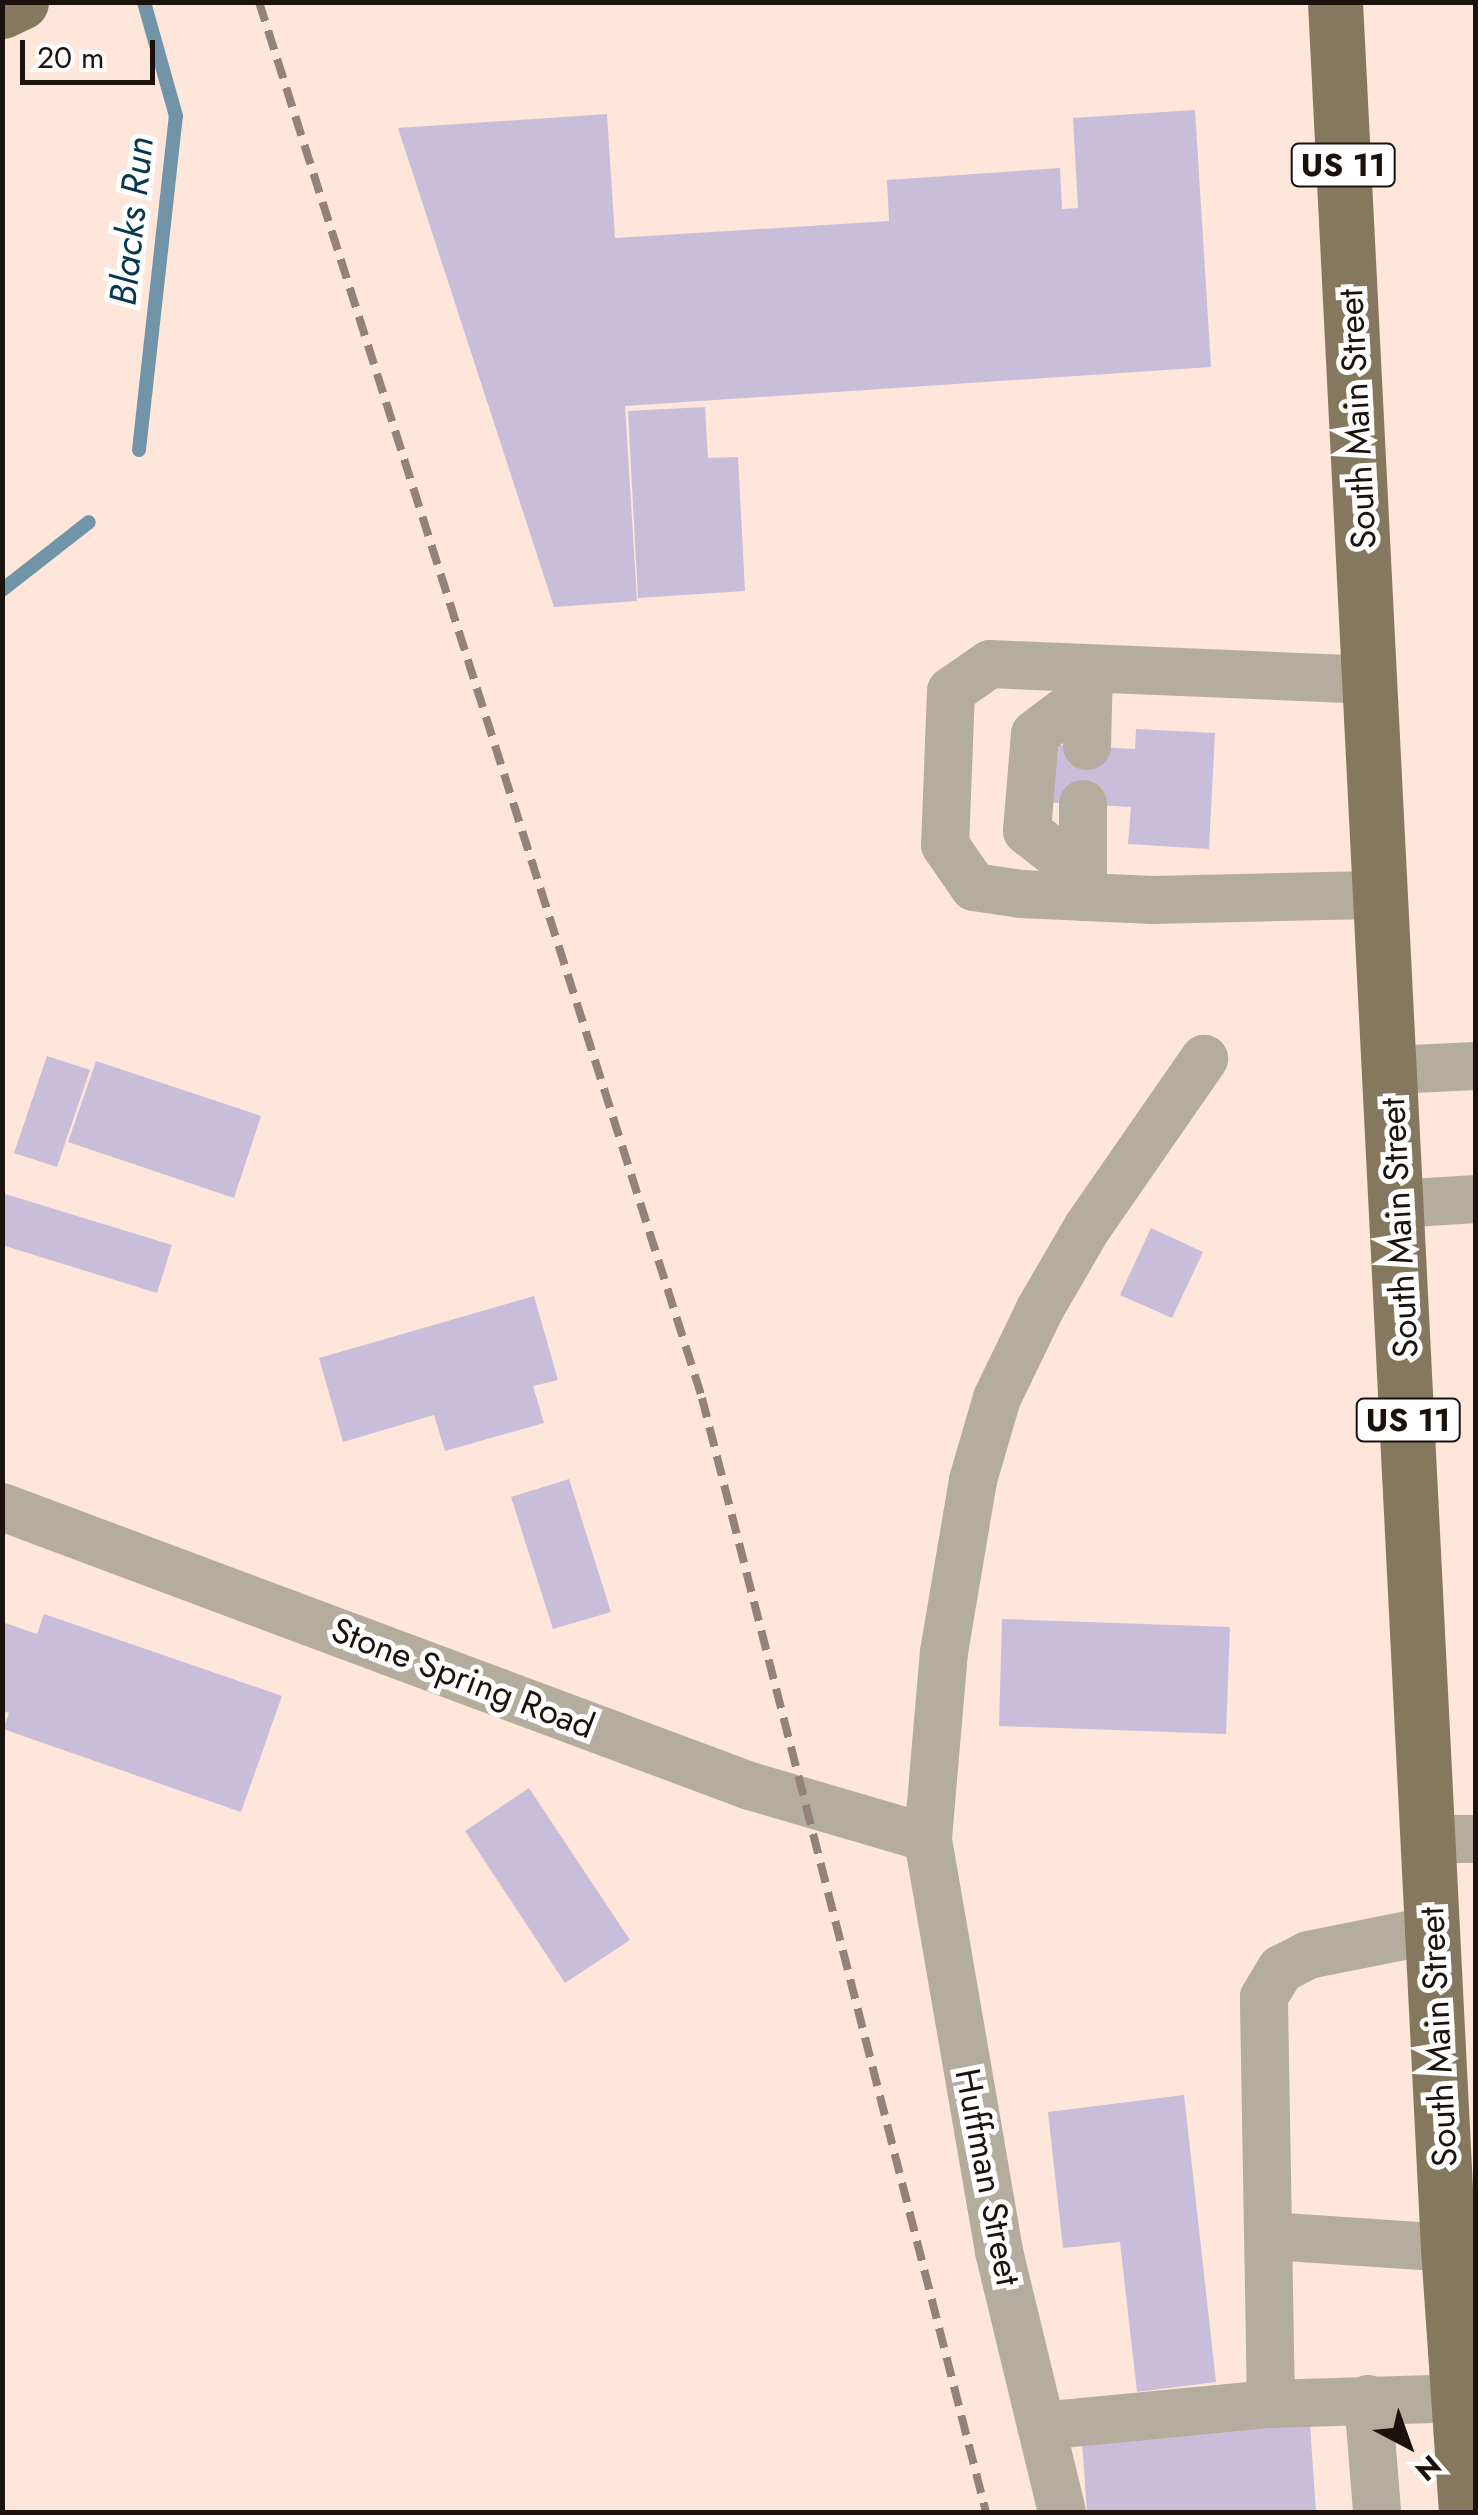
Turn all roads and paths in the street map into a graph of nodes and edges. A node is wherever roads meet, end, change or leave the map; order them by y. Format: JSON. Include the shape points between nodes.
{"nodes":[{"id":1,"x":21,"y":2,"type":"edge"},
{"id":2,"x":1334,"y":2,"type":"edge"},
{"id":3,"x":2,"y":11,"type":"edge"},
{"id":4,"x":1371,"y":680,"type":"junction"},
{"id":5,"x":1089,"y":681,"type":"junction"},
{"id":6,"x":1087,"y":746,"type":"dead end"},
{"id":7,"x":1083,"y":804,"type":"dead end"},
{"id":8,"x":1083,"y":886,"type":"junction"},
{"id":9,"x":1382,"y":895,"type":"junction"},
{"id":10,"x":1204,"y":1059,"type":"dead end"},
{"id":11,"x":1476,"y":1066,"type":"edge"},
{"id":12,"x":1391,"y":1070,"type":"junction"},
{"id":13,"x":1476,"y":1199,"type":"edge"},
{"id":14,"x":1397,"y":1204,"type":"junction"},
{"id":15,"x":2,"y":1507,"type":"edge"},
{"id":16,"x":928,"y":1838,"type":"junction"},
{"id":17,"x":1452,"y":1839,"type":"edge"},
{"id":18,"x":1433,"y":1930,"type":"junction"},
{"id":19,"x":1269,"y":2236,"type":"junction"},
{"id":20,"x":1448,"y":2248,"type":"junction"},
{"id":21,"x":1457,"y":2398,"type":"junction"},
{"id":22,"x":1368,"y":2399,"type":"junction"},
{"id":23,"x":1271,"y":2404,"type":"junction"},
{"id":24,"x":1041,"y":2426,"type":"junction"},
{"id":25,"x":1062,"y":2512,"type":"edge"},
{"id":26,"x":1377,"y":2512,"type":"edge"},
{"id":27,"x":1466,"y":2512,"type":"edge"}],
"edges":[{"from":1,"to":3,"type":"main road"},
{"from":2,"to":4,"type":"main road","name":"South Main Street","number":"US 11"},
{"from":4,"to":5,"type":"street"},
{"from":4,"to":9,"type":"main road","name":"South Main Street","number":"US 11"},
{"from":5,"to":6,"type":"street"},
{"from":5,"to":8,"type":"street","via":[[1035,734],[1028,831]]},
{"from":5,"to":8,"type":"street","via":[[990,664],[950,691],[944,845],[974,888]]},
{"from":7,"to":8,"type":"street"},
{"from":8,"to":9,"type":"street","via":[[1153,900]]},
{"from":9,"to":12,"type":"main road","name":"South Main Street","number":"US 11"},
{"from":10,"to":16,"type":"street","name":"Huffman Street","via":[[1087,1228],[1040,1309],[993,1412],[964,1528],[944,1652]]},
{"from":11,"to":12,"type":"street"},
{"from":12,"to":14,"type":"main road","name":"South Main Street","number":"US 11"},
{"from":13,"to":14,"type":"street"},
{"from":14,"to":17,"type":"main road","name":"South Main Street","number":"US 11"},
{"from":15,"to":16,"type":"street","name":"Stone Spring Road","via":[[750,1786]]},
{"from":16,"to":24,"type":"street","name":"Huffman Street","via":[[999,2251]]},
{"from":17,"to":18,"type":"main road","name":"South Main Street","number":"US 11"},
{"from":18,"to":19,"type":"street","via":[[1308,1955],[1281,1969],[1264,1996]]},
{"from":18,"to":20,"type":"main road","name":"South Main Street","number":"US 11"},
{"from":19,"to":20,"type":"street"},
{"from":19,"to":23,"type":"street"},
{"from":20,"to":21,"type":"main road","name":"South Main Street","number":"US 11"},
{"from":21,"to":22,"type":"street"},
{"from":21,"to":27,"type":"main road","name":"South Main Street","number":"US 11"},
{"from":22,"to":23,"type":"street"},
{"from":22,"to":26,"type":"street"},
{"from":23,"to":24,"type":"street"},
{"from":24,"to":25,"type":"street","name":"Huffman Street"}]}
